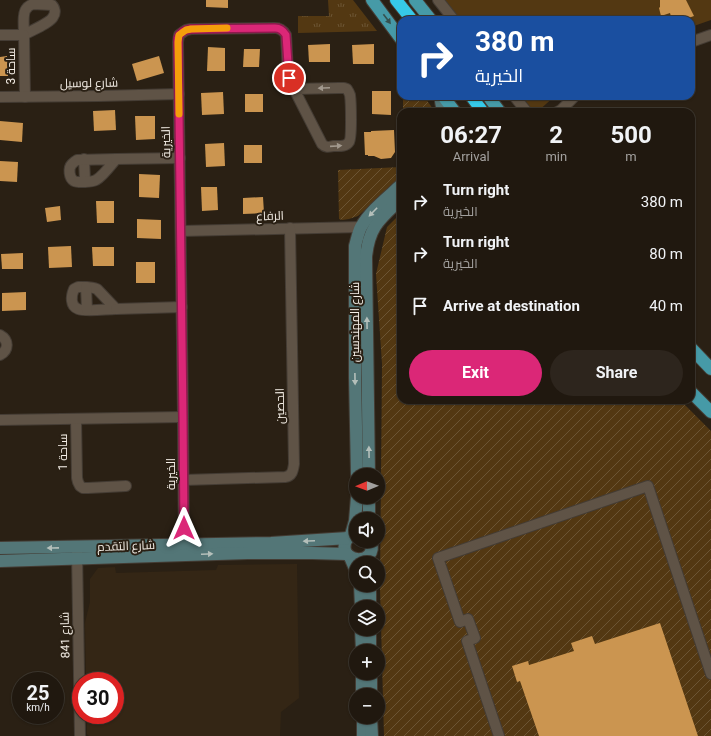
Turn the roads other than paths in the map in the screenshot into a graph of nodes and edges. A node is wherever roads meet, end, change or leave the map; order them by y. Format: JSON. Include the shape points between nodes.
{"nodes":[{"id":1,"x":372,"y":0,"type":"edge"},
{"id":2,"x":396,"y":0,"type":"edge"},
{"id":3,"x":415,"y":0,"type":"edge"},
{"id":4,"x":438,"y":0,"type":"edge"},
{"id":5,"x":409,"y":16,"type":"edge"},
{"id":6,"x":428,"y":16,"type":"edge"},
{"id":7,"x":451,"y":16,"type":"edge"},
{"id":8,"x":397,"y":34,"type":"edge"},
{"id":9,"x":0,"y":35,"type":"edge"},
{"id":10,"x":711,"y":35,"type":"edge"},
{"id":11,"x":695,"y":41,"type":"edge"},
{"id":12,"x":294,"y":89,"type":"junction"},
{"id":13,"x":178,"y":94,"type":"junction"},
{"id":14,"x":0,"y":97,"type":"edge"},
{"id":15,"x":25,"y":97,"type":"junction"},
{"id":16,"x":474,"y":100,"type":"edge"},
{"id":17,"x":517,"y":100,"type":"edge"},
{"id":18,"x":571,"y":100,"type":"edge"},
{"id":19,"x":481,"y":108,"type":"edge"},
{"id":20,"x":524,"y":108,"type":"edge"},
{"id":21,"x":562,"y":108,"type":"edge"},
{"id":22,"x":180,"y":158,"type":"junction"},
{"id":23,"x":84,"y":159,"type":"junction"},
{"id":24,"x":116,"y":159,"type":"junction"},
{"id":25,"x":85,"y":181,"type":"junction"},
{"id":26,"x":397,"y":189,"type":"edge"},
{"id":27,"x":397,"y":203,"type":"edge"},
{"id":28,"x":361,"y":227,"type":"junction"},
{"id":29,"x":290,"y":228,"type":"junction"},
{"id":30,"x":181,"y":232,"type":"junction"},
{"id":31,"x":86,"y":287,"type":"junction"},
{"id":32,"x":116,"y":308,"type":"junction"},
{"id":33,"x":182,"y":308,"type":"junction"},
{"id":34,"x":87,"y":310,"type":"junction"},
{"id":35,"x":0,"y":335,"type":"edge"},
{"id":36,"x":695,"y":352,"type":"edge"},
{"id":37,"x":0,"y":355,"type":"edge"},
{"id":38,"x":711,"y":368,"type":"edge"},
{"id":39,"x":695,"y":396,"type":"edge"},
{"id":40,"x":711,"y":412,"type":"edge"},
{"id":41,"x":183,"y":417,"type":"junction"},
{"id":42,"x":76,"y":419,"type":"junction"},
{"id":43,"x":0,"y":420,"type":"edge"},
{"id":44,"x":356,"y":468,"type":"edge"},
{"id":45,"x":369,"y":468,"type":"edge"},
{"id":46,"x":184,"y":480,"type":"junction"},
{"id":47,"x":126,"y":486,"type":"dead end"},
{"id":48,"x":349,"y":535,"type":"edge"},
{"id":49,"x":349,"y":539,"type":"edge"},
{"id":50,"x":0,"y":548,"type":"edge"},
{"id":51,"x":184,"y":550,"type":"junction"},
{"id":52,"x":77,"y":553,"type":"junction"},
{"id":53,"x":349,"y":556,"type":"joint"},
{"id":54,"x":0,"y":561,"type":"edge"},
{"id":55,"x":711,"y":674,"type":"edge"},
{"id":56,"x":363,"y":724,"type":"edge"},
{"id":57,"x":371,"y":724,"type":"edge"},
{"id":58,"x":80,"y":736,"type":"edge"},
{"id":59,"x":363,"y":736,"type":"edge"},
{"id":60,"x":372,"y":736,"type":"edge"},
{"id":61,"x":499,"y":736,"type":"edge"}],
"edges":[{"from":1,"to":8,"type":"main road","one_way":true},
{"from":2,"to":5,"type":"highway"},
{"from":3,"to":6,"type":"main road"},
{"from":4,"to":7,"type":"street"},
{"from":9,"to":15,"type":"street","name":"ساحة 3","via":[[24,35]]},
{"from":10,"to":11,"type":"street"},
{"from":12,"to":12,"type":"street","name":"الخيرية","one_way":true,"via":[[324,146],[347,145],[351,135],[348,89]]},
{"from":12,"to":13,"type":"street","name":"الخيرية","via":[[288,72],[286,35],[280,28],[191,29],[181,32],[178,38]]},
{"from":13,"to":15,"type":"street","name":"شارع لوسيل"},
{"from":13,"to":22,"type":"street","name":"الخيرية"},
{"from":14,"to":15,"type":"street","name":"شارع لوسيل"},
{"from":16,"to":19,"type":"highway"},
{"from":17,"to":20,"type":"street"},
{"from":18,"to":21,"type":"street"},
{"from":22,"to":24,"type":"street"},
{"from":22,"to":30,"type":"street","name":"الخيرية"},
{"from":23,"to":24,"type":"street"},
{"from":23,"to":25,"type":"street"},
{"from":23,"to":25,"type":"street","via":[[74,162],[70,170],[72,179],[77,182]]},
{"from":24,"to":25,"type":"street","via":[[97,179]]},
{"from":26,"to":28,"type":"street","name":"شارع المهندسين","one_way":true,"via":[[368,216]]},
{"from":45,"to":27,"type":"street","name":"شارع المهندسين","one_way":true,"via":[[367,247],[373,229]]},
{"from":28,"to":29,"type":"street","name":"الرفاع"},
{"from":28,"to":44,"type":"street","name":"شارع المهندسين","one_way":true,"via":[[355,246]]},
{"from":29,"to":30,"type":"street","name":"الرفاع"},
{"from":29,"to":46,"type":"street","name":"الحصين","via":[[293,470],[284,478]]},
{"from":30,"to":33,"type":"street","name":"الخيرية"},
{"from":31,"to":32,"type":"street","via":[[97,289]]},
{"from":31,"to":34,"type":"street"},
{"from":31,"to":34,"type":"street","via":[[74,289],[72,301],[76,308]]},
{"from":32,"to":33,"type":"street"},
{"from":32,"to":34,"type":"street"},
{"from":33,"to":41,"type":"street","name":"الخيرية"},
{"from":35,"to":37,"type":"street","via":[[7,344]]},
{"from":36,"to":38,"type":"main road"},
{"from":39,"to":40,"type":"main road"},
{"from":41,"to":42,"type":"street"},
{"from":41,"to":46,"type":"street","name":"الخيرية"},
{"from":42,"to":43,"type":"street"},
{"from":42,"to":47,"type":"street","name":"ساحة 1","via":[[76,473],[80,486]]},
{"from":46,"to":51,"type":"street","name":"الخيرية"},
{"from":48,"to":51,"type":"street","name":"شارع التقدم","one_way":true},
{"from":49,"to":53,"type":"street","via":[[345,546]]},
{"from":52,"to":50,"type":"street","name":"شارع التقدم","one_way":true},
{"from":51,"to":52,"type":"street","name":"شارع التقدم"},
{"from":51,"to":53,"type":"street","name":"شارع التقدم","one_way":true},
{"from":52,"to":54,"type":"street","name":"شارع التقدم"},
{"from":52,"to":58,"type":"street","name":"شارع 841"},
{"from":55,"to":61,"type":"street","via":[[648,486],[438,558],[460,622],[468,619],[475,638],[467,641]]},
{"from":56,"to":59,"type":"street"},
{"from":57,"to":60,"type":"street"}]}
